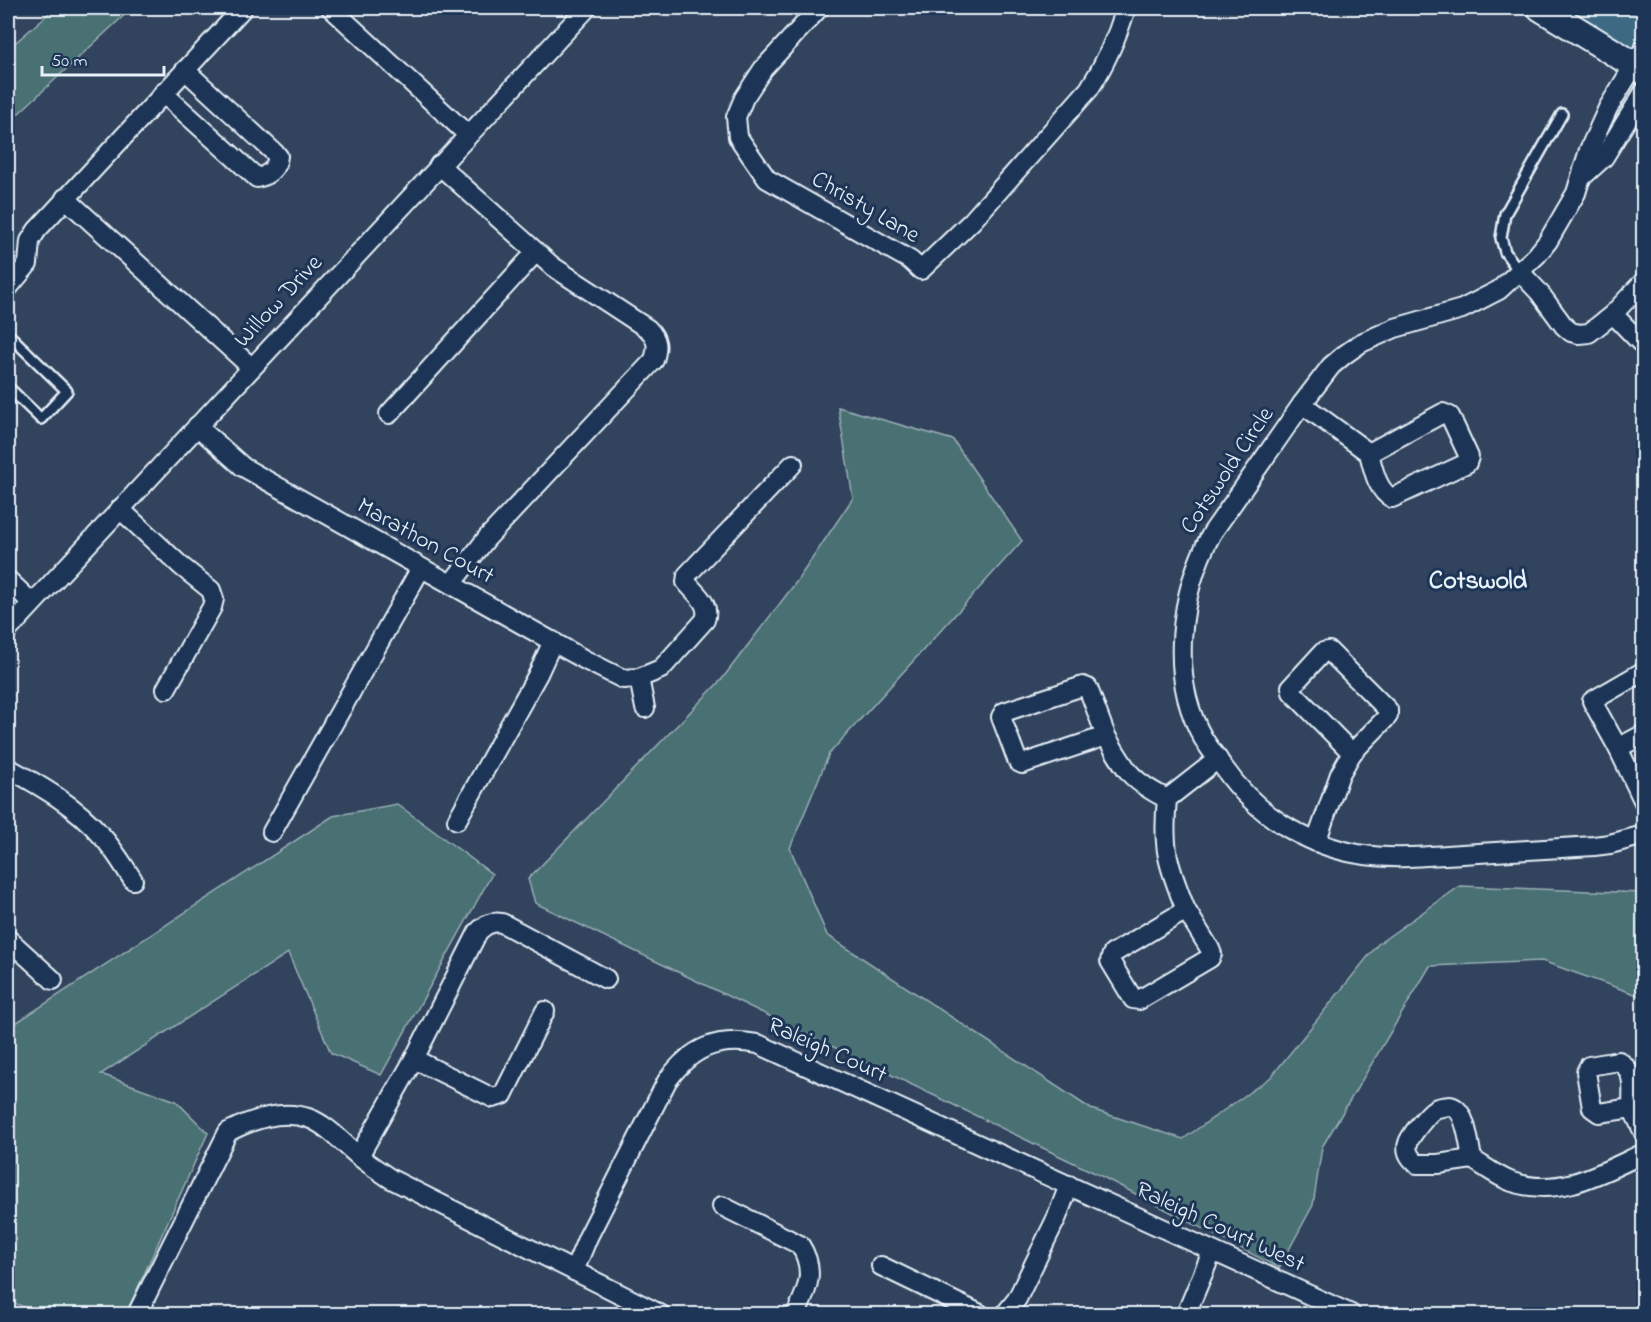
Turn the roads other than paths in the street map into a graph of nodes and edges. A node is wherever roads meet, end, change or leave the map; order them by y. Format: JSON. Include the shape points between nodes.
{"nodes":[{"id":1,"x":243,"y":8,"type":"edge"},
{"id":2,"x":331,"y":8,"type":"edge"},
{"id":3,"x":587,"y":8,"type":"edge"},
{"id":4,"x":819,"y":8,"type":"edge"},
{"id":5,"x":1126,"y":8,"type":"edge"},
{"id":6,"x":1541,"y":8,"type":"edge"},
{"id":7,"x":1640,"y":61,"type":"edge"},
{"id":8,"x":185,"y":70,"type":"junction"},
{"id":9,"x":1644,"y":92,"type":"edge"},
{"id":10,"x":163,"y":93,"type":"junction"},
{"id":11,"x":1562,"y":114,"type":"dead end"},
{"id":12,"x":468,"y":135,"type":"junction"},
{"id":13,"x":439,"y":165,"type":"junction"},
{"id":14,"x":1582,"y":177,"type":"junction"},
{"id":15,"x":65,"y":198,"type":"junction"},
{"id":16,"x":535,"y":253,"type":"junction"},
{"id":17,"x":1519,"y":271,"type":"junction"},
{"id":18,"x":1644,"y":281,"type":"edge"},
{"id":19,"x":8,"y":288,"type":"edge"},
{"id":20,"x":1613,"y":314,"type":"junction"},
{"id":21,"x":8,"y":334,"type":"edge"},
{"id":22,"x":1644,"y":346,"type":"edge"},
{"id":23,"x":251,"y":368,"type":"junction"},
{"id":24,"x":8,"y":387,"type":"edge"},
{"id":25,"x":1302,"y":404,"type":"junction"},
{"id":26,"x":389,"y":414,"type":"dead end"},
{"id":27,"x":197,"y":426,"type":"junction"},
{"id":28,"x":1369,"y":453,"type":"junction"},
{"id":29,"x":793,"y":464,"type":"dead end"},
{"id":30,"x":120,"y":509,"type":"junction"},
{"id":31,"x":421,"y":568,"type":"junction"},
{"id":32,"x":8,"y":580,"type":"edge"},
{"id":33,"x":451,"y":584,"type":"junction"},
{"id":34,"x":32,"y":603,"type":"junction"},
{"id":35,"x":8,"y":630,"type":"edge"},
{"id":36,"x":553,"y":641,"type":"junction"},
{"id":37,"x":1644,"y":671,"type":"edge"},
{"id":38,"x":639,"y":678,"type":"junction"},
{"id":39,"x":166,"y":690,"type":"dead end"},
{"id":40,"x":645,"y":708,"type":"dead end"},
{"id":41,"x":1644,"y":734,"type":"edge"},
{"id":42,"x":1106,"y":736,"type":"junction"},
{"id":43,"x":1618,"y":748,"type":"junction"},
{"id":44,"x":1352,"y":753,"type":"junction"},
{"id":45,"x":1218,"y":759,"type":"junction"},
{"id":46,"x":8,"y":768,"type":"edge"},
{"id":47,"x":1167,"y":799,"type":"junction"},
{"id":48,"x":1644,"y":802,"type":"edge"},
{"id":49,"x":457,"y":820,"type":"dead end"},
{"id":50,"x":272,"y":832,"type":"dead end"},
{"id":51,"x":1644,"y":835,"type":"edge"},
{"id":52,"x":1316,"y":842,"type":"junction"},
{"id":53,"x":133,"y":880,"type":"dead end"},
{"id":54,"x":1186,"y":910,"type":"junction"},
{"id":55,"x":8,"y":939,"type":"edge"},
{"id":56,"x":606,"y":979,"type":"dead end"},
{"id":57,"x":53,"y":980,"type":"dead end"},
{"id":58,"x":545,"y":1011,"type":"dead end"},
{"id":59,"x":414,"y":1059,"type":"junction"},
{"id":60,"x":1632,"y":1107,"type":"dead end"},
{"id":61,"x":1644,"y":1133,"type":"edge"},
{"id":62,"x":1644,"y":1154,"type":"edge"},
{"id":63,"x":359,"y":1156,"type":"junction"},
{"id":64,"x":1472,"y":1159,"type":"dead end"},
{"id":65,"x":1069,"y":1185,"type":"junction"},
{"id":66,"x":722,"y":1206,"type":"dead end"},
{"id":67,"x":1212,"y":1252,"type":"junction"},
{"id":68,"x":880,"y":1266,"type":"dead end"},
{"id":69,"x":574,"y":1271,"type":"junction"},
{"id":70,"x":137,"y":1314,"type":"edge"},
{"id":71,"x":660,"y":1314,"type":"edge"},
{"id":72,"x":796,"y":1314,"type":"edge"},
{"id":73,"x":980,"y":1314,"type":"edge"},
{"id":74,"x":1005,"y":1314,"type":"edge"},
{"id":75,"x":1186,"y":1314,"type":"edge"},
{"id":76,"x":1351,"y":1314,"type":"edge"}],
"edges":[{"from":1,"to":8,"type":"street"},
{"from":2,"to":12,"type":"street"},
{"from":3,"to":12,"type":"street","name":"Willow Drive"},
{"from":4,"to":5,"type":"street","name":"Christy Lane","via":[[763,69],[744,98],[736,117],[738,137],[767,179],[910,260],[921,270],[972,221],[1089,89],[1115,43]]},
{"from":6,"to":7,"type":"street"},
{"from":7,"to":14,"type":"street","name":"Cotswold Circle","via":[[1608,108]]},
{"from":8,"to":10,"type":"street"},
{"from":8,"to":10,"type":"street","via":[[278,156],[278,164],[265,177],[257,178]]},
{"from":9,"to":14,"type":"street","name":"Cotswold Circle","via":[[1604,157]]},
{"from":10,"to":15,"type":"street"},
{"from":11,"to":17,"type":"lane","via":[[1504,214],[1501,238],[1505,252]]},
{"from":12,"to":13,"type":"street","name":"Willow Drive"},
{"from":13,"to":16,"type":"street"},
{"from":13,"to":23,"type":"street","name":"Willow Drive"},
{"from":14,"to":17,"type":"street","name":"Cotswold Circle","via":[[1548,241]]},
{"from":15,"to":19,"type":"street","via":[[30,241],[27,264]]},
{"from":15,"to":23,"type":"street"},
{"from":16,"to":26,"type":"street"},
{"from":16,"to":33,"type":"street","via":[[648,329],[657,342],[657,350],[654,360],[487,538]]},
{"from":17,"to":20,"type":"street","via":[[1572,332],[1589,333]]},
{"from":17,"to":25,"type":"street","name":"Cotswold Circle","via":[[1499,290],[1462,309],[1395,327],[1360,343],[1331,366]]},
{"from":18,"to":20,"type":"street"},
{"from":20,"to":22,"type":"street"},
{"from":21,"to":24,"type":"lane","via":[[67,391],[40,419]]},
{"from":23,"to":27,"type":"street","name":"Willow Drive"},
{"from":25,"to":28,"type":"street"},
{"from":25,"to":45,"type":"street","name":"Cotswold Circle","via":[[1212,532],[1188,593],[1182,638],[1185,683],[1198,727]]},
{"from":27,"to":30,"type":"street","name":"Willow Drive"},
{"from":27,"to":31,"type":"street","name":"Marathon Court","via":[[243,467]]},
{"from":28,"to":28,"type":"street","via":[[1375,474],[1386,495],[1392,498],[1467,463],[1469,457],[1450,416],[1443,413]]},
{"from":29,"to":38,"type":"street","via":[[687,575],[686,582],[706,604],[705,621],[661,669]]},
{"from":30,"to":34,"type":"street","name":"Willow Drive"},
{"from":30,"to":39,"type":"street","via":[[211,590],[214,599]]},
{"from":31,"to":33,"type":"street","name":"Marathon Court"},
{"from":31,"to":50,"type":"street"},
{"from":32,"to":34,"type":"street"},
{"from":33,"to":36,"type":"street","name":"Marathon Court"},
{"from":34,"to":35,"type":"street","name":"Willow Drive"},
{"from":36,"to":38,"type":"street","name":"Marathon Court","via":[[623,679]]},
{"from":36,"to":49,"type":"street"},
{"from":37,"to":43,"type":"street","via":[[1592,700]]},
{"from":38,"to":40,"type":"street"},
{"from":41,"to":43,"type":"street"},
{"from":42,"to":42,"type":"street","via":[[1022,764],[1001,717],[1004,712],[1083,686],[1088,688]]},
{"from":42,"to":47,"type":"street","via":[[1125,770],[1143,787]]},
{"from":43,"to":48,"type":"street"},
{"from":44,"to":44,"type":"street","via":[[1292,692],[1291,687],[1323,652],[1329,651],[1388,710],[1388,716]]},
{"from":44,"to":52,"type":"street","via":[[1340,774]]},
{"from":45,"to":47,"type":"street"},
{"from":45,"to":52,"type":"street","name":"Cotswold Circle","via":[[1258,808]]},
{"from":46,"to":53,"type":"street","via":[[89,823],[113,849]]},
{"from":47,"to":54,"type":"street","via":[[1165,847]]},
{"from":51,"to":52,"type":"street","name":"Cotswold Circle","via":[[1594,846],[1401,858],[1355,853]]},
{"from":54,"to":54,"type":"street","via":[[1112,954],[1110,961],[1133,999],[1139,1000],[1210,958],[1210,949]]},
{"from":55,"to":57,"type":"street"},
{"from":56,"to":59,"type":"street","via":[[502,922],[489,923],[478,932]]},
{"from":58,"to":59,"type":"street","via":[[503,1095],[493,1098]]},
{"from":59,"to":63,"type":"street"},
{"from":60,"to":61,"type":"street"},
{"from":62,"to":64,"type":"street","via":[[1586,1180],[1544,1188],[1512,1181]]},
{"from":63,"to":69,"type":"street","via":[[391,1179]]},
{"from":63,"to":70,"type":"street","via":[[323,1126],[291,1114],[251,1120],[228,1132]]},
{"from":65,"to":67,"type":"street","name":"Raleigh Court West"},
{"from":65,"to":69,"type":"street","name":"Raleigh Court","via":[[758,1044],[716,1043],[684,1061],[667,1082]]},
{"from":65,"to":74,"type":"street","via":[[1058,1218],[1017,1299]]},
{"from":66,"to":72,"type":"street","via":[[800,1245],[810,1268],[809,1282]]},
{"from":67,"to":75,"type":"street"},
{"from":67,"to":76,"type":"street","name":"Raleigh Court West"},
{"from":68,"to":73,"type":"street"},
{"from":69,"to":71,"type":"street"}]}
